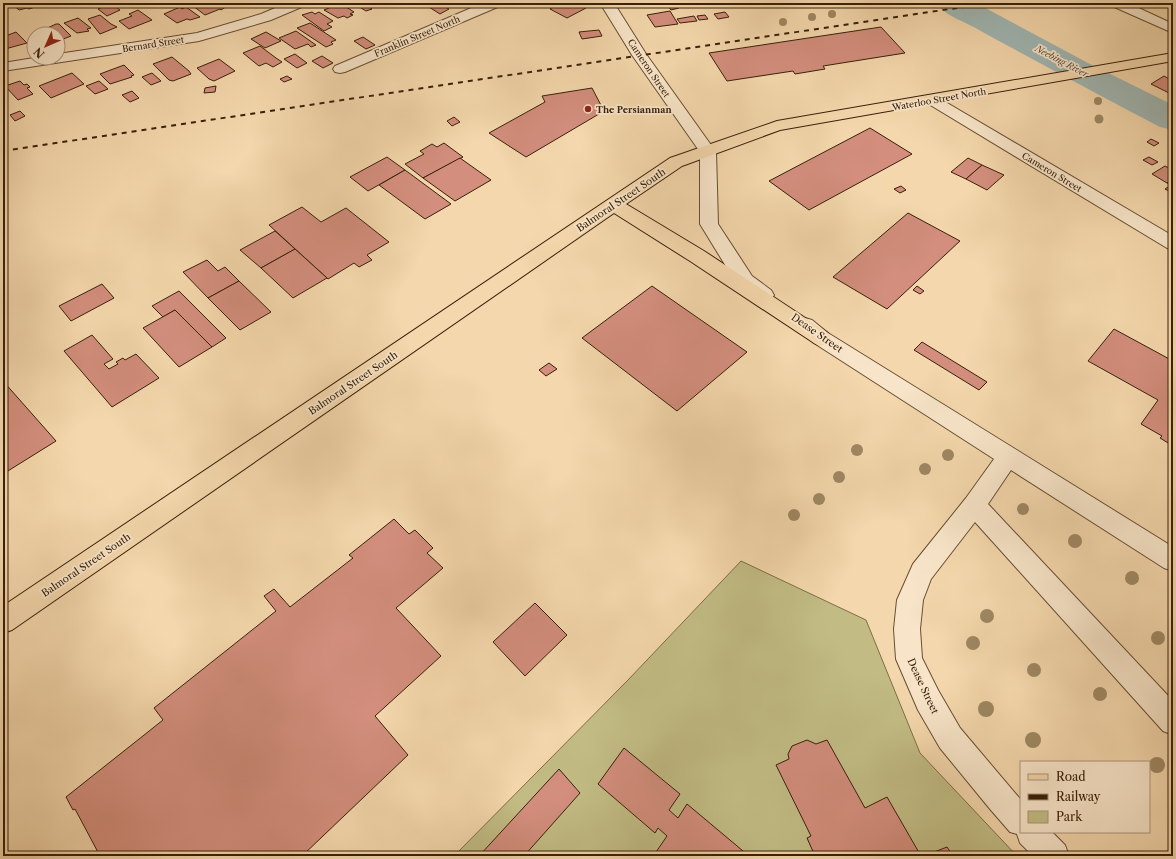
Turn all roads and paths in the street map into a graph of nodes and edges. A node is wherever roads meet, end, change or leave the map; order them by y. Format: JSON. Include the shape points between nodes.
{"nodes":[{"id":1,"x":298,"y":3,"type":"edge"},
{"id":2,"x":495,"y":3,"type":"edge"},
{"id":3,"x":606,"y":3,"type":"edge"},
{"id":4,"x":1117,"y":3,"type":"edge"},
{"id":5,"x":1173,"y":29,"type":"edge"},
{"id":6,"x":1173,"y":57,"type":"edge"},
{"id":7,"x":3,"y":67,"type":"edge"},
{"id":8,"x":340,"y":69,"type":"dead end"},
{"id":9,"x":932,"y":100,"type":"junction"},
{"id":10,"x":708,"y":152,"type":"junction"},
{"id":11,"x":614,"y":205,"type":"junction"},
{"id":12,"x":1173,"y":244,"type":"edge"},
{"id":13,"x":821,"y":338,"type":"junction"},
{"id":14,"x":1008,"y":456,"type":"junction"},
{"id":15,"x":974,"y":504,"type":"junction"},
{"id":16,"x":1173,"y":560,"type":"edge"},
{"id":17,"x":3,"y":621,"type":"edge"},
{"id":18,"x":1173,"y":721,"type":"edge"},
{"id":19,"x":1020,"y":820,"type":"edge"},
{"id":20,"x":1032,"y":833,"type":"edge"},
{"id":21,"x":1054,"y":856,"type":"edge"}],
"edges":[{"from":1,"to":7,"type":"street","name":"Bernard Street","via":[[266,17],[199,36]]},
{"from":2,"to":8,"type":"street","name":"Franklin Street North"},
{"from":3,"to":10,"type":"street","name":"Cameron Street","via":[[639,55]]},
{"from":4,"to":5,"type":"street"},
{"from":6,"to":9,"type":"main road","name":"Waterloo Street North"},
{"from":9,"to":10,"type":"main road","name":"Waterloo Street North","via":[[777,126]]},
{"from":9,"to":12,"type":"street","name":"Cameron Street"},
{"from":10,"to":11,"type":"main road","name":"Balmoral Street South","via":[[676,162]]},
{"from":10,"to":13,"type":"street","name":"Dease Street","via":[[709,224],[745,281]]},
{"from":11,"to":13,"type":"main road"},
{"from":11,"to":17,"type":"main road","name":"Balmoral Street South"},
{"from":13,"to":14,"type":"street","name":"Dease Street"},
{"from":14,"to":15,"type":"street","name":"Dease Street"},
{"from":14,"to":16,"type":"street","name":"Dease Street"},
{"from":15,"to":18,"type":"street"},
{"from":15,"to":19,"type":"street","name":"Dease Street","via":[[922,572],[910,600],[907,628],[909,659],[928,700],[950,738]]},
{"from":20,"to":21,"type":"street"}]}
